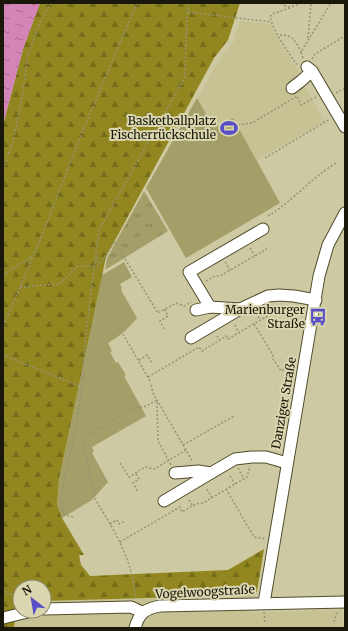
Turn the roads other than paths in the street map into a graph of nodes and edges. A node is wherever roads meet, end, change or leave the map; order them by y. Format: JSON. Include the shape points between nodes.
{"nodes":[{"id":1,"x":294,"y":93,"type":"road end"},
{"id":2,"x":345,"y":127,"type":"edge"},
{"id":3,"x":345,"y":213,"type":"edge"},
{"id":4,"x":263,"y":229,"type":"dead end"},
{"id":5,"x":316,"y":300,"type":"junction"},
{"id":6,"x":210,"y":307,"type":"junction"},
{"id":7,"x":240,"y":309,"type":"junction"},
{"id":8,"x":196,"y":310,"type":"dead end"},
{"id":9,"x":191,"y":338,"type":"dead end"},
{"id":10,"x":287,"y":462,"type":"junction"},
{"id":11,"x":175,"y":473,"type":"road end"},
{"id":12,"x":211,"y":473,"type":"junction"},
{"id":13,"x":164,"y":501,"type":"dead end"},
{"id":14,"x":345,"y":602,"type":"edge"},
{"id":15,"x":264,"y":603,"type":"junction"},
{"id":16,"x":52,"y":609,"type":"edge"},
{"id":17,"x":142,"y":612,"type":"junction"},
{"id":18,"x":135,"y":628,"type":"edge"}],
"edges":[{"from":1,"to":2,"type":"street","via":[[305,67]]},
{"from":3,"to":5,"type":"street","name":"Danziger Straße","via":[[328,245],[319,276]]},
{"from":4,"to":6,"type":"street","via":[[189,272]]},
{"from":5,"to":7,"type":"street","via":[[279,294],[268,296]]},
{"from":5,"to":10,"type":"street","name":"Danziger Straße"},
{"from":6,"to":7,"type":"street"},
{"from":6,"to":8,"type":"street"},
{"from":7,"to":9,"type":"street"},
{"from":10,"to":12,"type":"street","via":[[266,457],[236,459]]},
{"from":10,"to":15,"type":"street","name":"Danziger Straße"},
{"from":11,"to":12,"type":"street"},
{"from":12,"to":13,"type":"street"},
{"from":14,"to":15,"type":"street","name":"Vogelwoogstraße"},
{"from":15,"to":17,"type":"street","name":"Vogelwoogstraße","via":[[160,606]]},
{"from":16,"to":17,"type":"street","name":"Vogelwoogstraße","via":[[131,607]]},
{"from":17,"to":18,"type":"street"}]}
